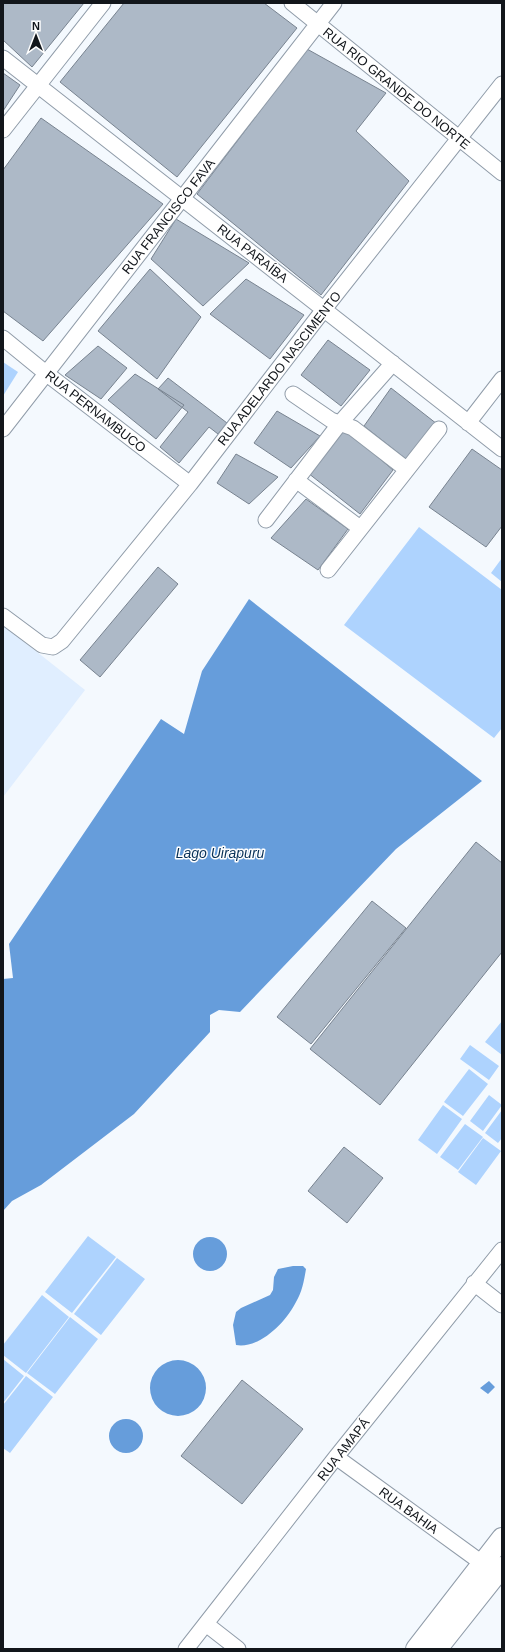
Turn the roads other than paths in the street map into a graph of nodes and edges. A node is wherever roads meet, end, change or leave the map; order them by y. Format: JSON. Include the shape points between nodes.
{"nodes":[{"id":1,"x":102,"y":3,"type":"edge"},
{"id":2,"x":292,"y":3,"type":"edge"},
{"id":3,"x":334,"y":3,"type":"edge"},
{"id":4,"x":318,"y":24,"type":"junction"},
{"id":5,"x":3,"y":58,"type":"edge"},
{"id":6,"x":502,"y":84,"type":"edge"},
{"id":7,"x":38,"y":85,"type":"junction"},
{"id":8,"x":3,"y":130,"type":"edge"},
{"id":9,"x":459,"y":139,"type":"junction"},
{"id":10,"x":502,"y":173,"type":"edge"},
{"id":11,"x":182,"y":197,"type":"junction"},
{"id":12,"x":324,"y":308,"type":"junction"},
{"id":13,"x":3,"y":338,"type":"edge"},
{"id":14,"x":393,"y":363,"type":"junction"},
{"id":15,"x":47,"y":374,"type":"junction"},
{"id":16,"x":502,"y":379,"type":"edge"},
{"id":17,"x":294,"y":394,"type":"dead end"},
{"id":18,"x":340,"y":422,"type":"junction"},
{"id":19,"x":468,"y":423,"type":"junction"},
{"id":20,"x":3,"y":429,"type":"edge"},
{"id":21,"x":439,"y":429,"type":"dead end"},
{"id":22,"x":502,"y":449,"type":"edge"},
{"id":23,"x":406,"y":469,"type":"junction"},
{"id":24,"x":296,"y":480,"type":"junction"},
{"id":25,"x":190,"y":484,"type":"junction"},
{"id":26,"x":266,"y":520,"type":"dead end"},
{"id":27,"x":360,"y":528,"type":"junction"},
{"id":28,"x":328,"y":570,"type":"dead end"},
{"id":29,"x":3,"y":616,"type":"edge"},
{"id":30,"x":502,"y":1250,"type":"edge"},
{"id":31,"x":474,"y":1283,"type":"junction"},
{"id":32,"x":502,"y":1305,"type":"edge"},
{"id":33,"x":336,"y":1457,"type":"junction"},
{"id":34,"x":502,"y":1538,"type":"edge"},
{"id":35,"x":495,"y":1573,"type":"edge"},
{"id":36,"x":206,"y":1624,"type":"junction"},
{"id":37,"x":186,"y":1649,"type":"edge"},
{"id":38,"x":238,"y":1649,"type":"edge"},
{"id":39,"x":416,"y":1649,"type":"edge"},
{"id":40,"x":437,"y":1649,"type":"edge"}],
"edges":[{"from":1,"to":7,"type":"street"},
{"from":2,"to":4,"type":"street","name":"RUA RIO GRANDE DO NORTE"},
{"from":3,"to":4,"type":"street","name":"RUA FRANCISCO FAVA"},
{"from":4,"to":9,"type":"street","name":"RUA RIO GRANDE DO NORTE"},
{"from":4,"to":11,"type":"street","name":"RUA FRANCISCO FAVA"},
{"from":5,"to":7,"type":"street","name":"RUA PARAÍBA"},
{"from":6,"to":9,"type":"street","name":"RUA ADELARDO NASCIMENTO"},
{"from":7,"to":8,"type":"street"},
{"from":7,"to":11,"type":"street","name":"RUA PARAÍBA"},
{"from":9,"to":10,"type":"street","name":"RUA RIO GRANDE DO NORTE"},
{"from":9,"to":12,"type":"street","name":"RUA ADELARDO NASCIMENTO"},
{"from":11,"to":12,"type":"street","name":"RUA PARAÍBA"},
{"from":11,"to":15,"type":"street","name":"RUA FRANCISCO FAVA"},
{"from":12,"to":14,"type":"street","name":"RUA PARAÍBA"},
{"from":12,"to":25,"type":"street","name":"RUA ADELARDO NASCIMENTO"},
{"from":13,"to":15,"type":"street","name":"RUA PERNAMBUCO"},
{"from":14,"to":18,"type":"street"},
{"from":14,"to":19,"type":"street","name":"RUA PARAÍBA"},
{"from":15,"to":20,"type":"street","name":"RUA FRANCISCO FAVA"},
{"from":15,"to":25,"type":"street","name":"RUA PERNAMBUCO"},
{"from":16,"to":19,"type":"street"},
{"from":17,"to":18,"type":"street","via":[[322,415]]},
{"from":18,"to":23,"type":"street","via":[[363,435]]},
{"from":18,"to":24,"type":"street"},
{"from":19,"to":22,"type":"street","name":"RUA PARAÍBA"},
{"from":21,"to":23,"type":"street"},
{"from":23,"to":27,"type":"street"},
{"from":24,"to":26,"type":"street"},
{"from":24,"to":27,"type":"street"},
{"from":25,"to":29,"type":"street","name":"RUA ADELARDO NASCIMENTO","via":[[62,641],[53,647],[42,645]]},
{"from":27,"to":28,"type":"street"},
{"from":30,"to":31,"type":"street","name":"RUA AMAPÁ"},
{"from":31,"to":32,"type":"street"},
{"from":31,"to":33,"type":"street","name":"RUA AMAPÁ"},
{"from":33,"to":35,"type":"street","name":"RUA BAHIA"},
{"from":33,"to":36,"type":"street","name":"RUA AMAPÁ"},
{"from":34,"to":35,"type":"main road"},
{"from":35,"to":39,"type":"main road"},
{"from":35,"to":40,"type":"main road"},
{"from":36,"to":37,"type":"street","name":"RUA AMAPÁ"},
{"from":36,"to":38,"type":"street"}]}
